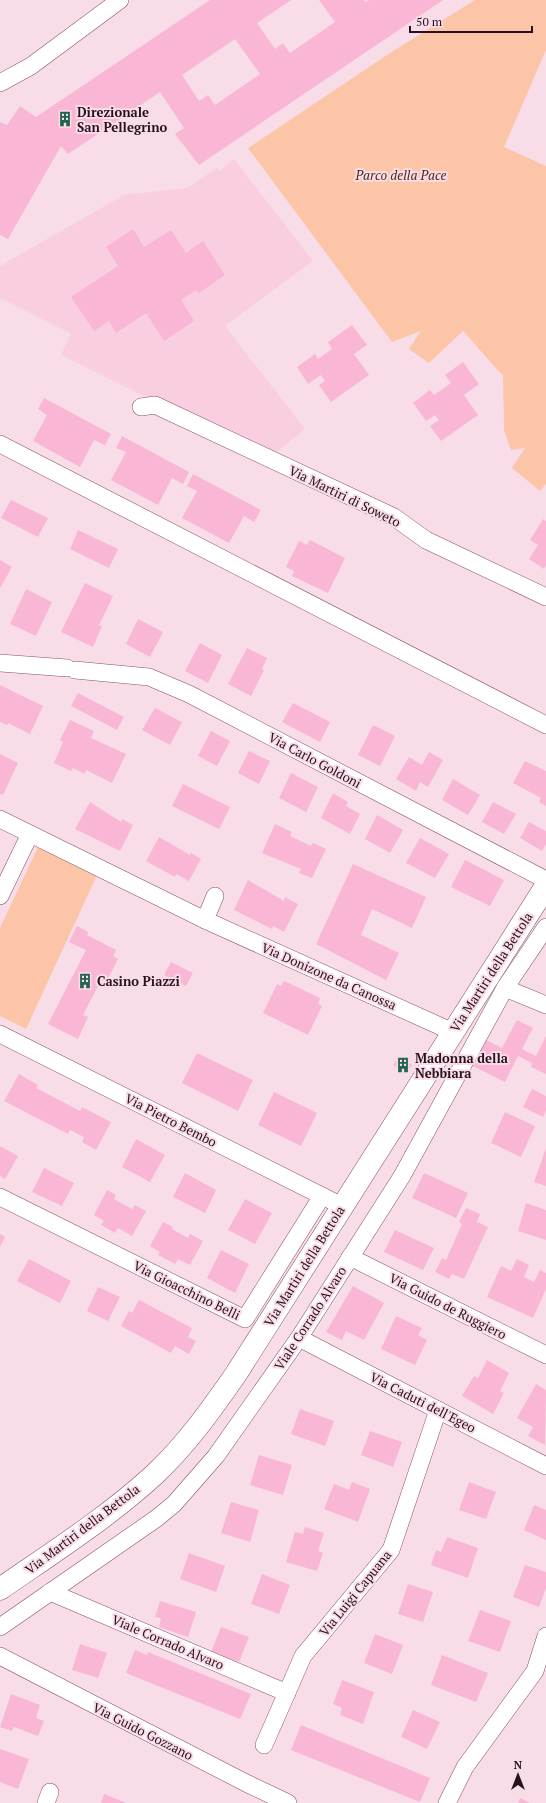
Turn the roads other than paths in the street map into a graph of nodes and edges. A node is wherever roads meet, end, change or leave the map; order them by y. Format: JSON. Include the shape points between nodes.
{"nodes":[{"id":1,"x":120,"y":0,"type":"edge"},
{"id":2,"x":0,"y":82,"type":"edge"},
{"id":3,"x":141,"y":407,"type":"dead end"},
{"id":4,"x":0,"y":444,"type":"edge"},
{"id":5,"x":546,"y":597,"type":"edge"},
{"id":6,"x":0,"y":663,"type":"edge"},
{"id":7,"x":546,"y":725,"type":"edge"},
{"id":8,"x":0,"y":819,"type":"edge"},
{"id":9,"x":30,"y":834,"type":"junction"},
{"id":10,"x":546,"y":880,"type":"edge"},
{"id":11,"x":546,"y":886,"type":"edge"},
{"id":12,"x":0,"y":896,"type":"edge"},
{"id":13,"x":215,"y":896,"type":"dead end"},
{"id":14,"x":205,"y":920,"type":"junction"},
{"id":15,"x":546,"y":927,"type":"edge"},
{"id":16,"x":505,"y":988,"type":"junction"},
{"id":17,"x":546,"y":1005,"type":"edge"},
{"id":18,"x":453,"y":1032,"type":"junction"},
{"id":19,"x":0,"y":1034,"type":"edge"},
{"id":20,"x":0,"y":1196,"type":"edge"},
{"id":21,"x":322,"y":1196,"type":"junction"},
{"id":22,"x":342,"y":1206,"type":"junction"},
{"id":23,"x":350,"y":1257,"type":"junction"},
{"id":24,"x":299,"y":1338,"type":"junction"},
{"id":25,"x":546,"y":1356,"type":"edge"},
{"id":26,"x":438,"y":1410,"type":"junction"},
{"id":27,"x":546,"y":1466,"type":"edge"},
{"id":28,"x":0,"y":1589,"type":"edge"},
{"id":29,"x":50,"y":1592,"type":"junction"},
{"id":30,"x":0,"y":1627,"type":"edge"},
{"id":31,"x":546,"y":1636,"type":"edge"},
{"id":32,"x":0,"y":1656,"type":"edge"},
{"id":33,"x":287,"y":1693,"type":"junction"},
{"id":34,"x":264,"y":1745,"type":"dead end"},
{"id":35,"x":288,"y":1803,"type":"edge"},
{"id":36,"x":447,"y":1803,"type":"edge"}],
"edges":[{"from":1,"to":2,"type":"street","via":[[32,66]]},
{"from":3,"to":5,"type":"street","name":"Via Martiri di Soweto","via":[[155,405],[380,510],[426,540]]},
{"from":4,"to":7,"type":"street"},
{"from":6,"to":10,"type":"street","name":"Via Carlo Goldoni","via":[[149,677],[189,694]]},
{"from":8,"to":9,"type":"street","name":"Via Donizone da Canossa"},
{"from":9,"to":12,"type":"street"},
{"from":9,"to":14,"type":"street","name":"Via Donizone da Canossa"},
{"from":11,"to":18,"type":"main road","name":"Via Martiri della Bettola"},
{"from":13,"to":14,"type":"street"},
{"from":14,"to":18,"type":"street","name":"Via Donizone da Canossa"},
{"from":15,"to":16,"type":"street","name":"Viale Corrado Alvaro"},
{"from":16,"to":17,"type":"street"},
{"from":16,"to":23,"type":"street","name":"Viale Corrado Alvaro","via":[[402,1176]]},
{"from":18,"to":22,"type":"main road","name":"Via Martiri della Bettola"},
{"from":19,"to":21,"type":"street","name":"Via Pietro Bembo"},
{"from":20,"to":21,"type":"street","name":"Via Gioacchino Belli","via":[[245,1319]]},
{"from":21,"to":22,"type":"street","name":"Via Pietro Bembo"},
{"from":22,"to":28,"type":"main road","name":"Via Martiri della Bettola","via":[[236,1374],[176,1452],[154,1475],[100,1519]]},
{"from":23,"to":24,"type":"street","name":"Viale Corrado Alvaro"},
{"from":23,"to":25,"type":"street","name":"Via Guido de Ruggiero"},
{"from":24,"to":26,"type":"street","name":"Via Caduti dell'Egeo"},
{"from":24,"to":29,"type":"street","name":"Viale Corrado Alvaro","via":[[216,1456],[174,1504]]},
{"from":26,"to":27,"type":"street","name":"Via Caduti dell'Egeo"},
{"from":26,"to":33,"type":"street","name":"Via Luigi Capuana","via":[[391,1550],[303,1656]]},
{"from":29,"to":30,"type":"street","name":"Viale Corrado Alvaro"},
{"from":29,"to":33,"type":"street","name":"Viale Corrado Alvaro"},
{"from":31,"to":36,"type":"street","via":[[534,1671],[465,1767]]},
{"from":32,"to":35,"type":"street","name":"Via Guido Gozzano","via":[[246,1784]]},
{"from":33,"to":34,"type":"street","name":"Via Luigi Capuana"}]}
